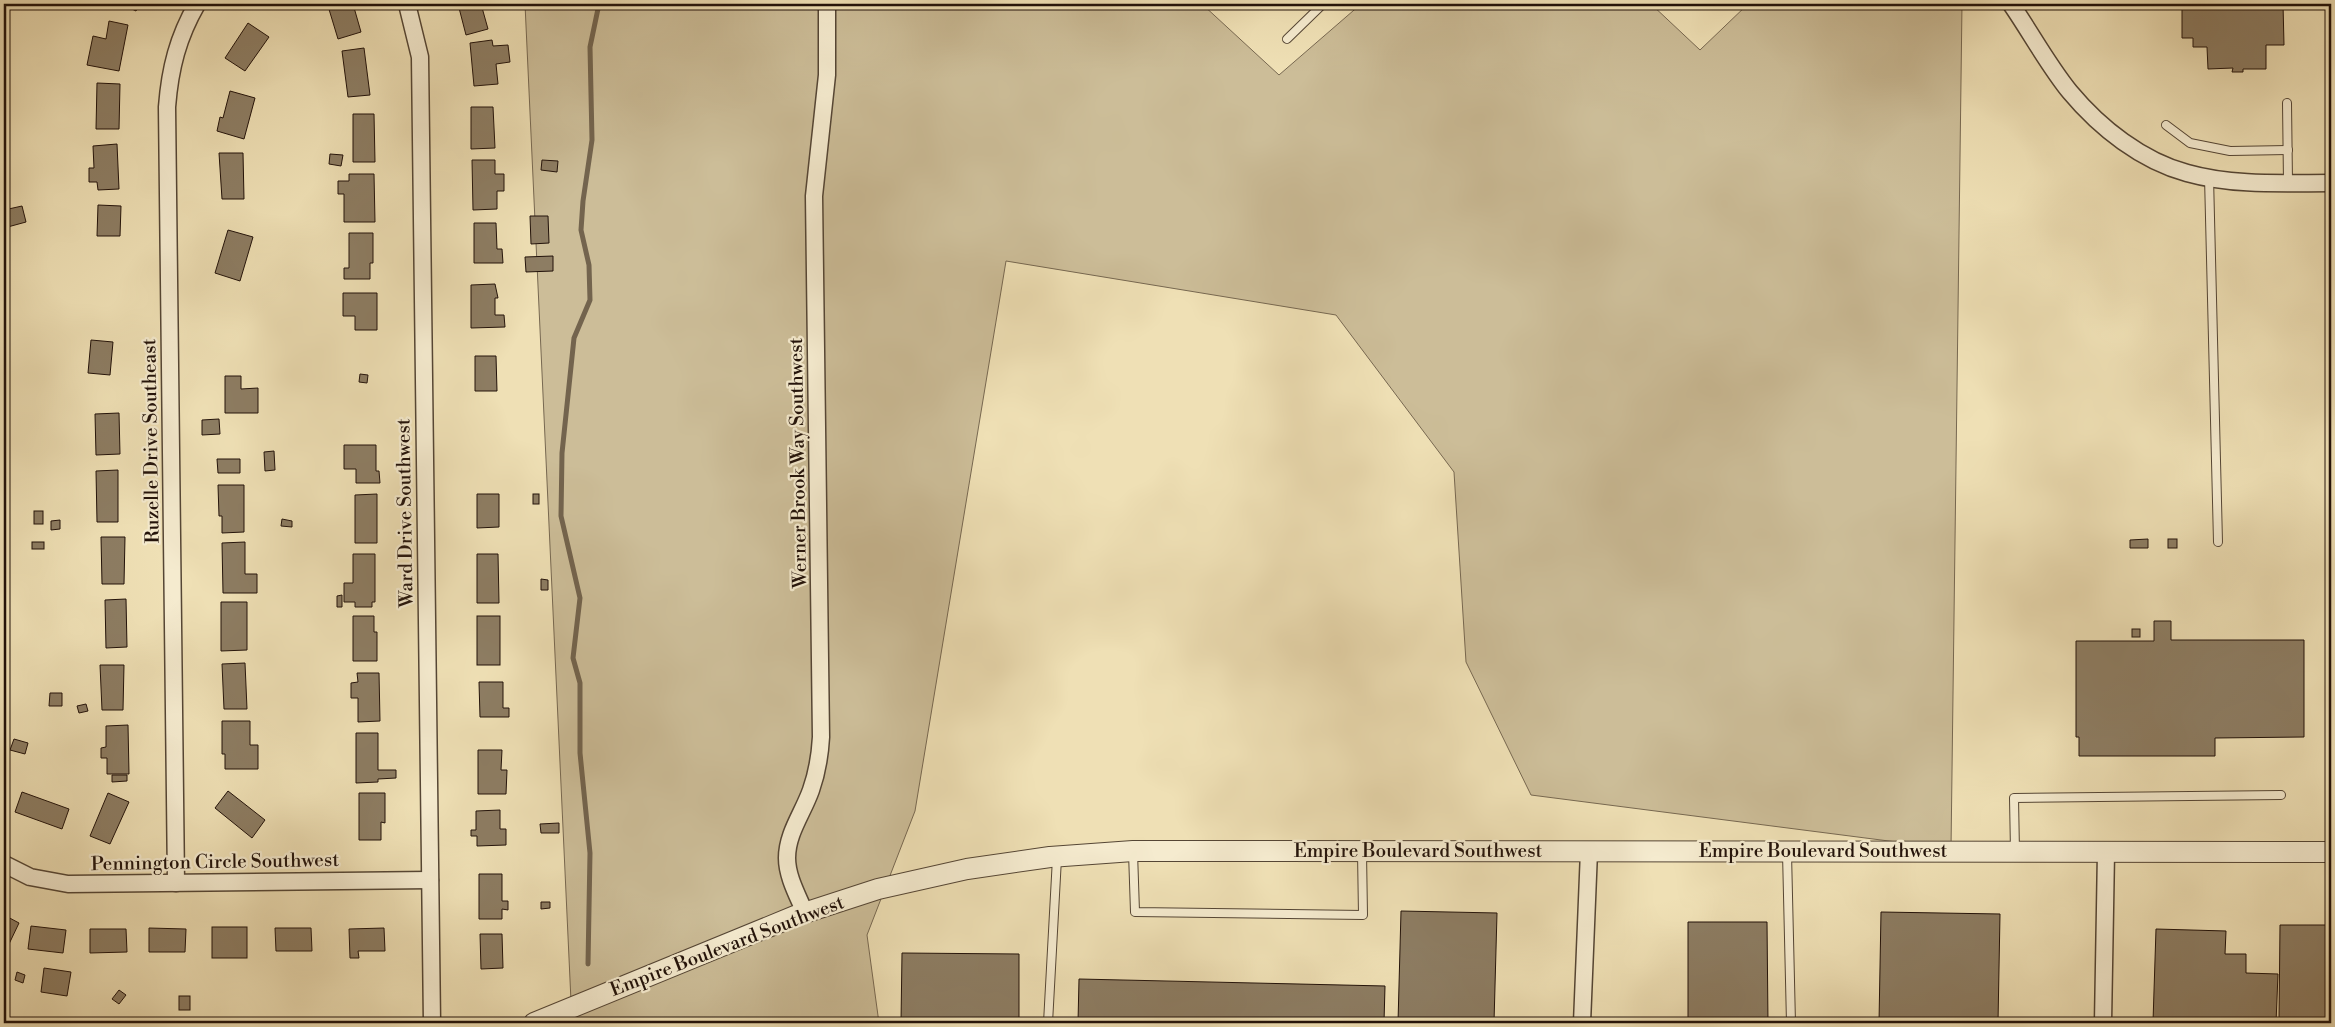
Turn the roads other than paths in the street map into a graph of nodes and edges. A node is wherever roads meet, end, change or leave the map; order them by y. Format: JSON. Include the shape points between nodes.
{"nodes":[{"id":1,"x":197,"y":4,"type":"edge"},
{"id":2,"x":407,"y":4,"type":"edge"},
{"id":3,"x":827,"y":4,"type":"edge"},
{"id":4,"x":1323,"y":4,"type":"edge"},
{"id":5,"x":2011,"y":4,"type":"edge"},
{"id":6,"x":1287,"y":39,"type":"dead end"},
{"id":7,"x":2287,"y":103,"type":"dead end"},
{"id":8,"x":2166,"y":125,"type":"dead end"},
{"id":9,"x":2288,"y":150,"type":"junction"},
{"id":10,"x":2208,"y":177,"type":"junction"},
{"id":11,"x":2288,"y":182,"type":"junction"},
{"id":12,"x":2331,"y":183,"type":"edge"},
{"id":13,"x":2218,"y":542,"type":"dead end"},
{"id":14,"x":2281,"y":795,"type":"dead end"},
{"id":15,"x":1133,"y":851,"type":"junction"},
{"id":16,"x":1362,"y":851,"type":"junction"},
{"id":17,"x":1589,"y":851,"type":"junction"},
{"id":18,"x":1787,"y":851,"type":"junction"},
{"id":19,"x":2015,"y":852,"type":"junction"},
{"id":20,"x":2106,"y":852,"type":"junction"},
{"id":21,"x":2331,"y":852,"type":"edge"},
{"id":22,"x":1057,"y":856,"type":"junction"},
{"id":23,"x":4,"y":864,"type":"edge"},
{"id":24,"x":430,"y":880,"type":"junction"},
{"id":25,"x":176,"y":883,"type":"junction"},
{"id":26,"x":805,"y":913,"type":"junction"},
{"id":27,"x":432,"y":1023,"type":"edge"},
{"id":28,"x":534,"y":1023,"type":"edge"},
{"id":29,"x":1048,"y":1023,"type":"edge"},
{"id":30,"x":1582,"y":1023,"type":"edge"},
{"id":31,"x":1791,"y":1023,"type":"edge"},
{"id":32,"x":2103,"y":1023,"type":"edge"}],
"edges":[{"from":1,"to":25,"type":"street","name":"Ruzelle Drive Southeast","via":[[183,29],[170,77],[168,107]]},
{"from":2,"to":24,"type":"street","name":"Ward Drive Southwest","via":[[420,58]]},
{"from":3,"to":26,"type":"street","name":"Werner Brook Way Southwest","via":[[827,75],[814,196],[821,737],[819,764],[789,839],[787,859],[789,875]]},
{"from":4,"to":6,"type":"lane"},
{"from":5,"to":10,"type":"street","via":[[2070,91],[2099,123],[2137,151],[2187,173]]},
{"from":7,"to":9,"type":"lane"},
{"from":8,"to":9,"type":"lane","via":[[2190,143],[2222,150]]},
{"from":9,"to":11,"type":"lane"},
{"from":10,"to":11,"type":"street","via":[[2245,183]]},
{"from":10,"to":13,"type":"lane"},
{"from":11,"to":12,"type":"street"},
{"from":14,"to":19,"type":"lane","via":[[2014,798]]},
{"from":15,"to":16,"type":"street","name":"Empire Boulevard Southwest"},
{"from":15,"to":16,"type":"lane","via":[[1136,912],[1362,915]]},
{"from":15,"to":22,"type":"street","name":"Empire Boulevard Southwest"},
{"from":16,"to":17,"type":"street","name":"Empire Boulevard Southwest"},
{"from":17,"to":18,"type":"street","name":"Empire Boulevard Southwest"},
{"from":17,"to":30,"type":"street"},
{"from":18,"to":19,"type":"street","name":"Empire Boulevard Southwest"},
{"from":18,"to":31,"type":"lane"},
{"from":19,"to":20,"type":"street","name":"Empire Boulevard Southwest"},
{"from":20,"to":21,"type":"street","name":"Empire Boulevard Southwest"},
{"from":20,"to":32,"type":"street"},
{"from":22,"to":26,"type":"street","name":"Empire Boulevard Southwest","via":[[967,869],[878,889]]},
{"from":22,"to":29,"type":"lane"},
{"from":23,"to":25,"type":"street","name":"Pennington Circle Southwest","via":[[30,877],[68,884]]},
{"from":24,"to":25,"type":"street","name":"Pennington Circle Southwest"},
{"from":24,"to":27,"type":"street","name":"Ward Drive Southwest"},
{"from":26,"to":28,"type":"street","name":"Empire Boulevard Southwest"}]}
